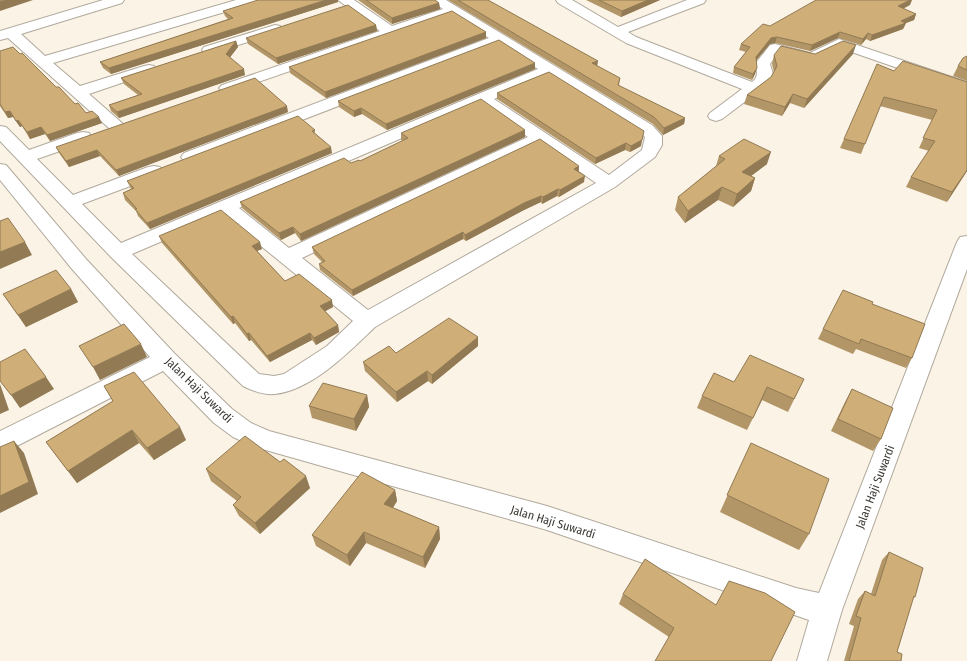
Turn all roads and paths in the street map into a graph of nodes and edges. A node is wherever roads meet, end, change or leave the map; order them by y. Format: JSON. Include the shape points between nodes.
{"nodes":[{"id":1,"x":117,"y":0,"type":"edge"},
{"id":2,"x":250,"y":0,"type":"edge"},
{"id":3,"x":437,"y":0,"type":"edge"},
{"id":4,"x":563,"y":0,"type":"edge"},
{"id":5,"x":699,"y":0,"type":"edge"},
{"id":6,"x":344,"y":5,"type":"edge"},
{"id":7,"x":453,"y":10,"type":"junction"},
{"id":8,"x":291,"y":24,"type":"edge"},
{"id":9,"x":391,"y":32,"type":"junction"},
{"id":10,"x":617,"y":32,"type":"junction"},
{"id":11,"x":6,"y":34,"type":"edge"},
{"id":12,"x":499,"y":39,"type":"junction"},
{"id":13,"x":200,"y":53,"type":"edge"},
{"id":14,"x":43,"y":61,"type":"junction"},
{"id":15,"x":162,"y":65,"type":"edge"},
{"id":16,"x":549,"y":70,"type":"junction"},
{"id":17,"x":967,"y":87,"type":"edge"},
{"id":18,"x":752,"y":88,"type":"junction"},
{"id":19,"x":78,"y":92,"type":"junction"},
{"id":20,"x":213,"y":93,"type":"edge"},
{"id":21,"x":482,"y":98,"type":"junction"},
{"id":22,"x":716,"y":116,"type":"dead end"},
{"id":23,"x":131,"y":121,"type":"edge"},
{"id":24,"x":116,"y":126,"type":"junction"},
{"id":25,"x":0,"y":131,"type":"edge"},
{"id":26,"x":541,"y":137,"type":"junction"},
{"id":27,"x":26,"y":157,"type":"junction"},
{"id":28,"x":0,"y":169,"type":"edge"},
{"id":29,"x":609,"y":183,"type":"junction"},
{"id":30,"x":71,"y":202,"type":"junction"},
{"id":31,"x":224,"y":206,"type":"junction"},
{"id":32,"x":967,"y":242,"type":"edge"},
{"id":33,"x":118,"y":252,"type":"junction"},
{"id":34,"x":288,"y":257,"type":"junction"},
{"id":35,"x":367,"y":321,"type":"junction"},
{"id":36,"x":166,"y":359,"type":"junction"},
{"id":37,"x":0,"y":443,"type":"edge"},
{"id":38,"x":827,"y":610,"type":"junction"},
{"id":39,"x":812,"y":661,"type":"edge"}],
"edges":[{"from":1,"to":11,"type":"street"},
{"from":2,"to":14,"type":"street"},
{"from":3,"to":7,"type":"street"},
{"from":4,"to":10,"type":"street"},
{"from":5,"to":10,"type":"street"},
{"from":6,"to":9,"type":"street"},
{"from":7,"to":9,"type":"street"},
{"from":7,"to":12,"type":"street"},
{"from":8,"to":13,"type":"street"},
{"from":9,"to":20,"type":"street"},
{"from":10,"to":18,"type":"street","via":[[660,53]]},
{"from":11,"to":14,"type":"street"},
{"from":12,"to":16,"type":"street"},
{"from":12,"to":30,"type":"street"},
{"from":14,"to":19,"type":"street"},
{"from":15,"to":19,"type":"street"},
{"from":16,"to":21,"type":"street"},
{"from":16,"to":29,"type":"street","via":[[654,136],[653,145],[648,153]]},
{"from":17,"to":18,"type":"street","via":[[845,40],[812,58],[773,48],[762,64],[765,74],[762,82]]},
{"from":18,"to":22,"type":"street"},
{"from":19,"to":24,"type":"street"},
{"from":21,"to":26,"type":"street"},
{"from":21,"to":31,"type":"street"},
{"from":23,"to":24,"type":"street"},
{"from":24,"to":27,"type":"street"},
{"from":25,"to":27,"type":"street"},
{"from":26,"to":29,"type":"street"},
{"from":26,"to":34,"type":"street"},
{"from":27,"to":30,"type":"street"},
{"from":28,"to":36,"type":"street","name":"Jalan Haji Suwardi","via":[[79,264]]},
{"from":29,"to":35,"type":"street"},
{"from":30,"to":33,"type":"street"},
{"from":31,"to":33,"type":"street"},
{"from":31,"to":34,"type":"street"},
{"from":32,"to":38,"type":"street","name":"Jalan Haji Suwardi"},
{"from":33,"to":35,"type":"street","via":[[251,380],[261,384],[290,382],[335,352]]},
{"from":34,"to":35,"type":"street"},
{"from":36,"to":37,"type":"street"},
{"from":36,"to":38,"type":"street","name":"Jalan Haji Suwardi","via":[[223,416],[242,430],[264,440],[547,518],[796,602]]},
{"from":38,"to":39,"type":"street"}]}
